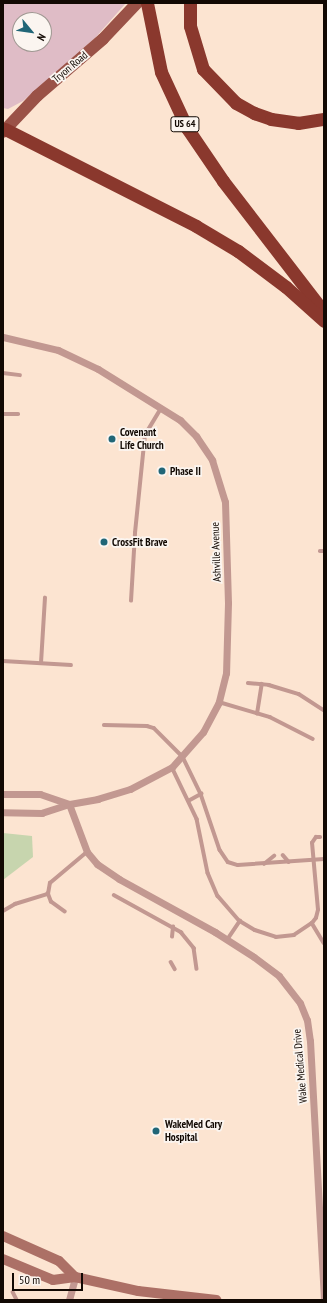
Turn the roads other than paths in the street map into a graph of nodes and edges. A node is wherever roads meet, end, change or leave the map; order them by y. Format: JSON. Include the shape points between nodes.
{"nodes":[{"id":1,"x":137,"y":3,"type":"edge"},
{"id":2,"x":147,"y":3,"type":"edge"},
{"id":3,"x":190,"y":3,"type":"edge"},
{"id":4,"x":324,"y":119,"type":"edge"},
{"id":5,"x":4,"y":130,"type":"edge"},
{"id":6,"x":324,"y":312,"type":"edge"},
{"id":7,"x":324,"y":321,"type":"edge"},
{"id":8,"x":3,"y":336,"type":"edge"},
{"id":9,"x":3,"y":373,"type":"edge"},
{"id":10,"x":20,"y":375,"type":"dead end"},
{"id":11,"x":162,"y":407,"type":"junction"},
{"id":12,"x":3,"y":414,"type":"edge"},
{"id":13,"x":18,"y":414,"type":"dead end"},
{"id":14,"x":45,"y":598,"type":"dead end"},
{"id":15,"x":131,"y":601,"type":"dead end"},
{"id":16,"x":3,"y":661,"type":"edge"},
{"id":17,"x":41,"y":663,"type":"junction"},
{"id":18,"x":72,"y":665,"type":"dead end"},
{"id":19,"x":248,"y":683,"type":"dead end"},
{"id":20,"x":262,"y":684,"type":"junction"},
{"id":21,"x":219,"y":702,"type":"junction"},
{"id":22,"x":324,"y":710,"type":"edge"},
{"id":23,"x":257,"y":714,"type":"junction"},
{"id":24,"x":104,"y":725,"type":"dead end"},
{"id":25,"x":313,"y":739,"type":"dead end"},
{"id":26,"x":183,"y":758,"type":"junction"},
{"id":27,"x":172,"y":768,"type":"junction"},
{"id":28,"x":3,"y":794,"type":"edge"},
{"id":29,"x":201,"y":794,"type":"junction"},
{"id":30,"x":190,"y":800,"type":"junction"},
{"id":31,"x":69,"y":804,"type":"junction"},
{"id":32,"x":3,"y":812,"type":"edge"},
{"id":33,"x":320,"y":837,"type":"dead end"},
{"id":34,"x":87,"y":852,"type":"junction"},
{"id":35,"x":282,"y":855,"type":"dead end"},
{"id":36,"x":274,"y":856,"type":"dead end"},
{"id":37,"x":324,"y":859,"type":"edge"},
{"id":38,"x":313,"y":860,"type":"junction"},
{"id":39,"x":289,"y":862,"type":"junction"},
{"id":40,"x":264,"y":864,"type":"junction"},
{"id":41,"x":48,"y":894,"type":"junction"},
{"id":42,"x":114,"y":895,"type":"dead end"},
{"id":43,"x":3,"y":911,"type":"edge"},
{"id":44,"x":64,"y":912,"type":"dead end"},
{"id":45,"x":240,"y":921,"type":"junction"},
{"id":46,"x":312,"y":923,"type":"junction"},
{"id":47,"x":173,"y":927,"type":"junction"},
{"id":48,"x":172,"y":937,"type":"dead end"},
{"id":49,"x":227,"y":940,"type":"junction"},
{"id":50,"x":324,"y":943,"type":"edge"},
{"id":51,"x":171,"y":962,"type":"dead end"},
{"id":52,"x":175,"y":969,"type":"dead end"},
{"id":53,"x":197,"y":969,"type":"dead end"},
{"id":54,"x":3,"y":1236,"type":"edge"},
{"id":55,"x":3,"y":1259,"type":"edge"},
{"id":56,"x":75,"y":1277,"type":"junction"},
{"id":57,"x":13,"y":1292,"type":"dead end"},
{"id":58,"x":186,"y":1299,"type":"edge"},
{"id":59,"x":17,"y":1300,"type":"edge"},
{"id":60,"x":70,"y":1300,"type":"edge"},
{"id":61,"x":216,"y":1300,"type":"edge"},
{"id":62,"x":324,"y":1300,"type":"edge"}],
"edges":[{"from":1,"to":5,"type":"main road","name":"Tryon Road"},
{"from":2,"to":6,"type":"highway","number":"US 64","via":[[161,72],[187,128],[223,181]]},
{"from":3,"to":4,"type":"highway","via":[[190,26],[204,69],[236,103],[254,114],[272,119],[298,123]]},
{"from":5,"to":7,"type":"highway","via":[[196,226],[238,251],[286,287]]},
{"from":8,"to":11,"type":"street","name":"Ashville Avenue","via":[[58,350],[98,369]]},
{"from":9,"to":10,"type":"lane"},
{"from":11,"to":15,"type":"lane","via":[[145,435]]},
{"from":11,"to":21,"type":"street","name":"Ashville Avenue","via":[[180,420],[203,445],[218,474],[225,502],[228,637],[226,672]]},
{"from":12,"to":13,"type":"lane"},
{"from":14,"to":17,"type":"lane"},
{"from":16,"to":17,"type":"lane"},
{"from":17,"to":18,"type":"lane"},
{"from":19,"to":20,"type":"lane"},
{"from":20,"to":22,"type":"lane","via":[[299,694]]},
{"from":20,"to":23,"type":"lane"},
{"from":21,"to":23,"type":"lane"},
{"from":21,"to":26,"type":"street","name":"Ashville Avenue","via":[[203,732]]},
{"from":23,"to":25,"type":"lane","via":[[270,717]]},
{"from":24,"to":26,"type":"lane","via":[[154,728]]},
{"from":26,"to":27,"type":"street","name":"Ashville Avenue"},
{"from":26,"to":29,"type":"lane"},
{"from":27,"to":30,"type":"lane"},
{"from":27,"to":31,"type":"street","name":"Ashville Avenue","via":[[130,790],[98,800]]},
{"from":28,"to":31,"type":"street","name":"Ashville Avenue","via":[[40,794]]},
{"from":29,"to":30,"type":"lane"},
{"from":29,"to":40,"type":"lane","via":[[223,858],[232,865]]},
{"from":30,"to":45,"type":"lane","via":[[201,831],[212,884],[218,896]]},
{"from":31,"to":32,"type":"street","name":"Ashville Avenue","via":[[42,813]]},
{"from":31,"to":34,"type":"street","name":"Wake Medical Drive"},
{"from":33,"to":38,"type":"lane","via":[[316,837],[312,843]]},
{"from":34,"to":41,"type":"lane","via":[[50,883]]},
{"from":34,"to":49,"type":"street","name":"Wake Medical Drive","via":[[97,864],[119,880]]},
{"from":35,"to":39,"type":"lane"},
{"from":36,"to":40,"type":"lane"},
{"from":37,"to":38,"type":"lane"},
{"from":38,"to":39,"type":"lane"},
{"from":38,"to":46,"type":"lane","via":[[318,910]]},
{"from":39,"to":40,"type":"lane"},
{"from":41,"to":43,"type":"lane","via":[[15,904]]},
{"from":41,"to":44,"type":"lane","via":[[51,902]]},
{"from":42,"to":47,"type":"lane"},
{"from":45,"to":46,"type":"lane","via":[[276,937],[294,935]]},
{"from":45,"to":49,"type":"lane"},
{"from":46,"to":50,"type":"lane"},
{"from":47,"to":48,"type":"lane"},
{"from":47,"to":53,"type":"lane","via":[[187,938],[194,948]]},
{"from":49,"to":62,"type":"street","name":"Wake Medical Drive","via":[[278,976],[300,1003],[307,1020],[315,1106]]},
{"from":51,"to":52,"type":"lane"},
{"from":54,"to":56,"type":"main road","via":[[59,1260]]},
{"from":55,"to":56,"type":"main road","via":[[53,1280]]},
{"from":56,"to":58,"type":"main road"},
{"from":56,"to":60,"type":"street"},
{"from":57,"to":59,"type":"lane"},
{"from":58,"to":61,"type":"main road"}]}
